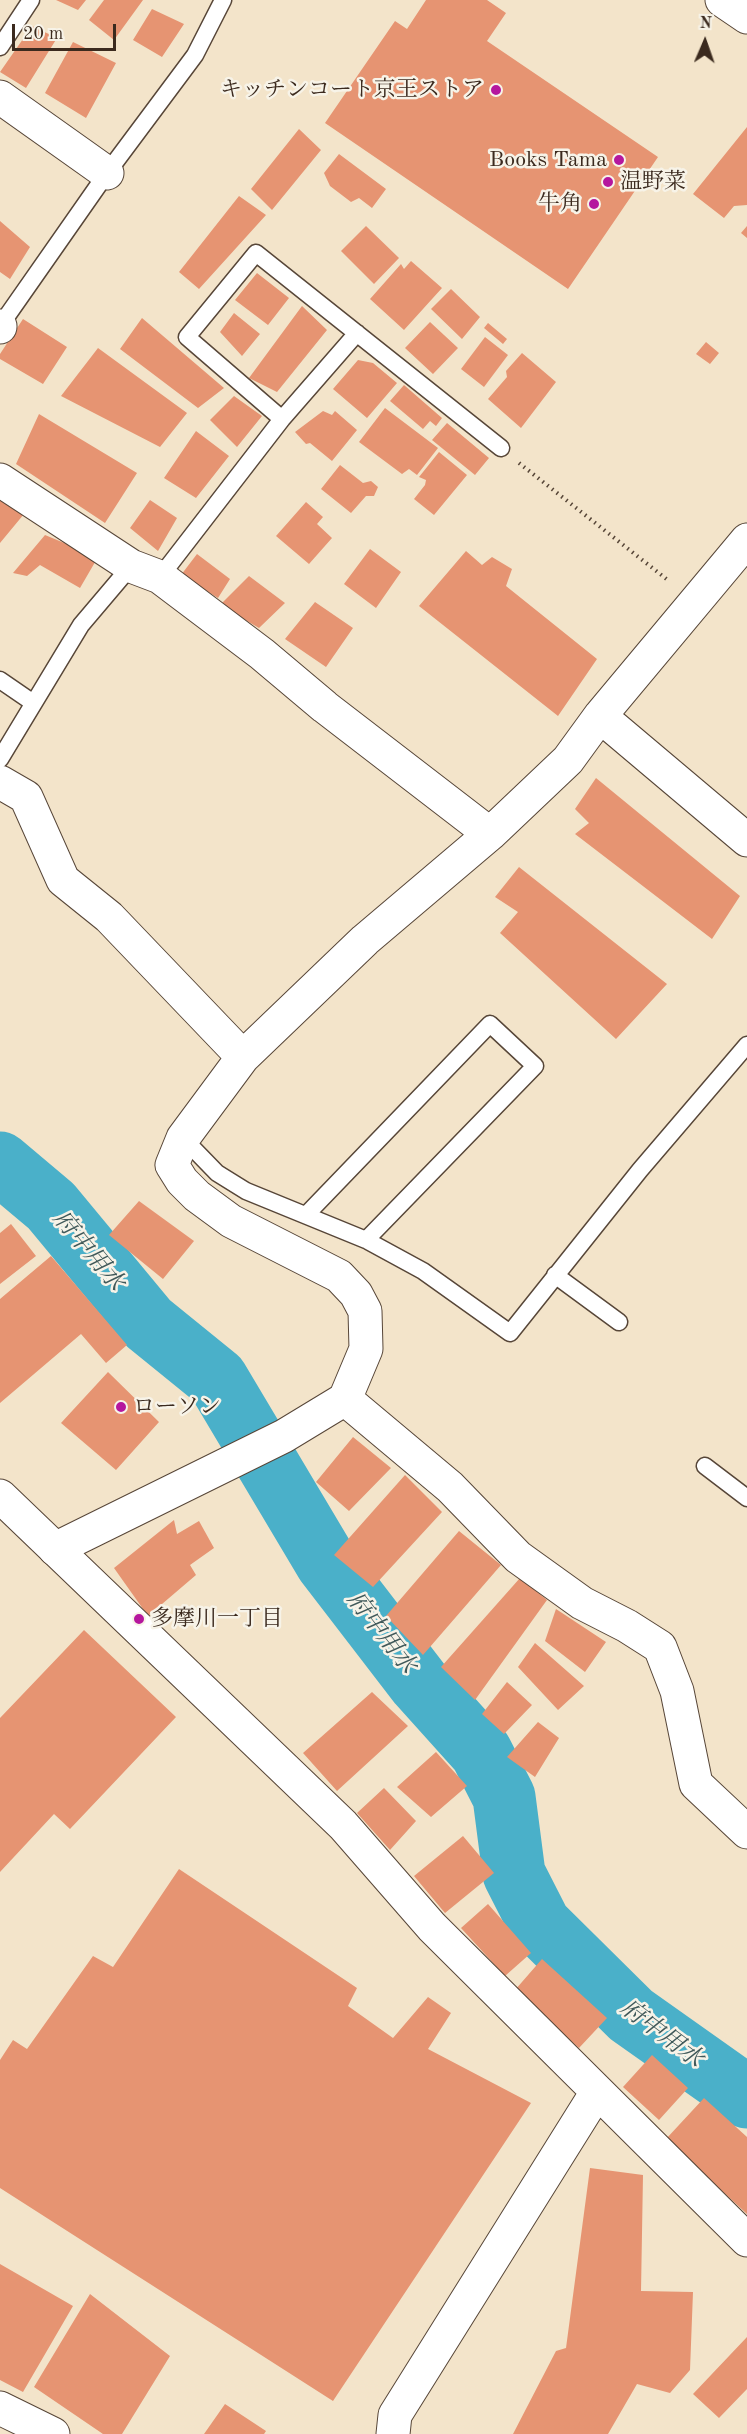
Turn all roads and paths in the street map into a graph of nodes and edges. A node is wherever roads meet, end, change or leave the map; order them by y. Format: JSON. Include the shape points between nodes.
{"nodes":[{"id":1,"x":31,"y":0,"type":"edge"},
{"id":2,"x":223,"y":0,"type":"edge"},
{"id":3,"x":722,"y":0,"type":"edge"},
{"id":4,"x":747,"y":17,"type":"edge"},
{"id":5,"x":0,"y":47,"type":"edge"},
{"id":6,"x":0,"y":97,"type":"edge"},
{"id":7,"x":108,"y":173,"type":"junction"},
{"id":8,"x":0,"y":326,"type":"edge"},
{"id":9,"x":357,"y":333,"type":"junction"},
{"id":10,"x":282,"y":419,"type":"junction"},
{"id":11,"x":501,"y":448,"type":"joint"},
{"id":12,"x":0,"y":480,"type":"edge"},
{"id":13,"x":747,"y":540,"type":"edge"},
{"id":14,"x":145,"y":572,"type":"junction"},
{"id":15,"x":695,"y":602,"type":"junction"},
{"id":16,"x":0,"y":680,"type":"edge"},
{"id":17,"x":32,"y":702,"type":"junction"},
{"id":18,"x":600,"y":716,"type":"junction"},
{"id":19,"x":0,"y":759,"type":"edge"},
{"id":20,"x":0,"y":782,"type":"edge"},
{"id":21,"x":490,"y":834,"type":"junction"},
{"id":22,"x":747,"y":840,"type":"edge"},
{"id":23,"x":747,"y":1045,"type":"edge"},
{"id":24,"x":243,"y":1057,"type":"junction"},
{"id":25,"x":183,"y":1137,"type":"junction"},
{"id":26,"x":306,"y":1215,"type":"junction"},
{"id":27,"x":366,"y":1240,"type":"junction"},
{"id":28,"x":555,"y":1275,"type":"junction"},
{"id":29,"x":619,"y":1322,"type":"dead end"},
{"id":30,"x":345,"y":1399,"type":"junction"},
{"id":31,"x":705,"y":1466,"type":"dead end"},
{"id":32,"x":0,"y":1496,"type":"edge"},
{"id":33,"x":747,"y":1498,"type":"edge"},
{"id":34,"x":55,"y":1549,"type":"junction"},
{"id":35,"x":747,"y":1832,"type":"edge"},
{"id":36,"x":597,"y":2092,"type":"junction"},
{"id":37,"x":747,"y":2240,"type":"edge"},
{"id":38,"x":0,"y":2408,"type":"edge"},
{"id":39,"x":53,"y":2434,"type":"edge"},
{"id":40,"x":393,"y":2434,"type":"edge"}],
"edges":[{"from":1,"to":5,"type":"lane"},
{"from":2,"to":7,"type":"lane","via":[[195,55]]},
{"from":3,"to":4,"type":"street"},
{"from":6,"to":7,"type":"street"},
{"from":7,"to":8,"type":"lane"},
{"from":9,"to":10,"type":"lane"},
{"from":9,"to":10,"type":"lane","via":[[256,254],[187,337]]},
{"from":9,"to":11,"type":"lane"},
{"from":10,"to":14,"type":"lane"},
{"from":11,"to":15,"type":"path"},
{"from":12,"to":14,"type":"street"},
{"from":13,"to":15,"type":"street"},
{"from":14,"to":17,"type":"lane","via":[[81,625]]},
{"from":14,"to":21,"type":"street","via":[[262,654]]},
{"from":15,"to":18,"type":"street"},
{"from":16,"to":17,"type":"lane"},
{"from":17,"to":19,"type":"lane"},
{"from":18,"to":21,"type":"street","via":[[568,760]]},
{"from":18,"to":22,"type":"street"},
{"from":20,"to":24,"type":"street","via":[[26,797],[63,879],[109,917]]},
{"from":21,"to":24,"type":"street","via":[[365,940]]},
{"from":23,"to":28,"type":"lane"},
{"from":24,"to":25,"type":"street"},
{"from":25,"to":26,"type":"lane","via":[[217,1173]]},
{"from":25,"to":30,"type":"street","via":[[172,1165],[197,1196],[231,1221],[339,1276],[356,1294],[365,1311],[366,1349]]},
{"from":26,"to":27,"type":"lane"},
{"from":26,"to":27,"type":"lane","via":[[490,1024],[535,1066]]},
{"from":27,"to":28,"type":"lane","via":[[423,1271],[510,1333]]},
{"from":28,"to":29,"type":"lane"},
{"from":30,"to":34,"type":"street","via":[[284,1436]]},
{"from":30,"to":35,"type":"street","via":[[450,1487],[518,1557],[582,1603],[660,1647],[677,1691],[696,1784]]},
{"from":31,"to":33,"type":"lane"},
{"from":32,"to":34,"type":"street"},
{"from":34,"to":36,"type":"street","via":[[343,1825],[432,1927]]},
{"from":36,"to":37,"type":"street"},
{"from":36,"to":40,"type":"street","via":[[394,2415]]},
{"from":38,"to":39,"type":"street"}]}
